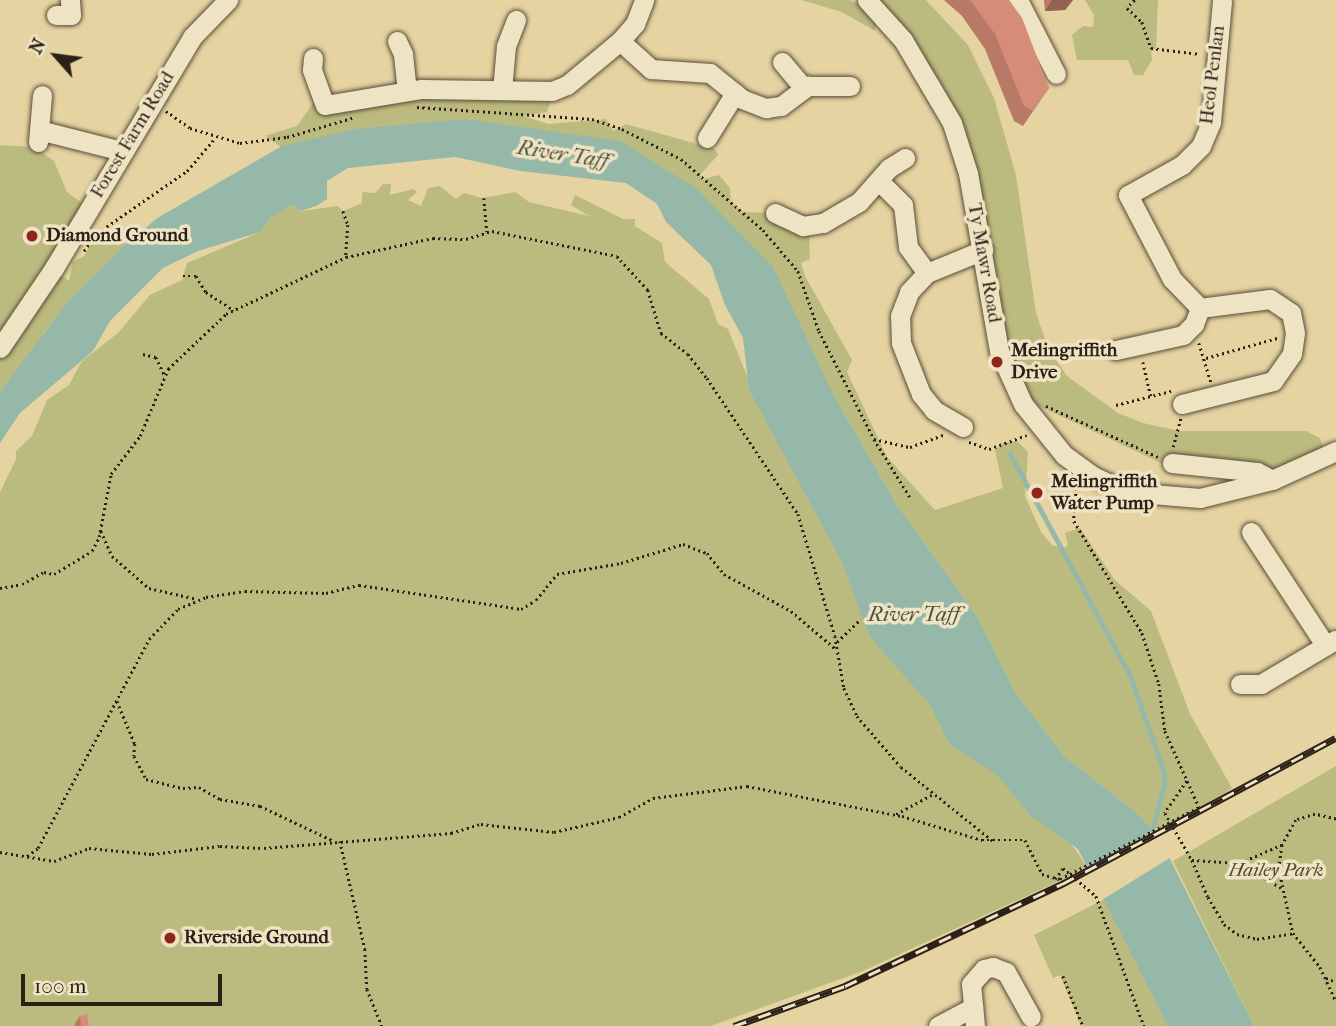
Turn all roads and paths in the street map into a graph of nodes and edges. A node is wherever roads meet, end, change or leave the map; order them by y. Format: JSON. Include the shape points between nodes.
{"nodes":[{"id":1,"x":71,"y":0,"type":"edge"},
{"id":2,"x":228,"y":0,"type":"edge"},
{"id":3,"x":644,"y":0,"type":"edge"},
{"id":4,"x":867,"y":0,"type":"edge"},
{"id":5,"x":1018,"y":0,"type":"edge"},
{"id":6,"x":1135,"y":0,"type":"edge"},
{"id":7,"x":1222,"y":0,"type":"edge"},
{"id":8,"x":56,"y":15,"type":"dead end"},
{"id":9,"x":516,"y":20,"type":"dead end"},
{"id":10,"x":397,"y":41,"type":"dead end"},
{"id":11,"x":620,"y":41,"type":"junction"},
{"id":12,"x":1217,"y":56,"type":"junction"},
{"id":13,"x":313,"y":58,"type":"dead end"},
{"id":14,"x":782,"y":62,"type":"dead end"},
{"id":15,"x":1056,"y":74,"type":"dead end"},
{"id":16,"x":850,"y":86,"type":"dead end"},
{"id":17,"x":804,"y":88,"type":"junction"},
{"id":18,"x":502,"y":90,"type":"junction"},
{"id":19,"x":735,"y":93,"type":"junction"},
{"id":20,"x":42,"y":95,"type":"dead end"},
{"id":21,"x":405,"y":99,"type":"junction"},
{"id":22,"x":155,"y":104,"type":"junction"},
{"id":23,"x":357,"y":117,"type":"dead end"},
{"id":24,"x":215,"y":138,"type":"junction"},
{"id":25,"x":707,"y":138,"type":"dead end"},
{"id":26,"x":122,"y":151,"type":"junction"},
{"id":27,"x":905,"y":158,"type":"dead end"},
{"id":28,"x":879,"y":181,"type":"junction"},
{"id":29,"x":484,"y":198,"type":"dead end"},
{"id":30,"x":343,"y":211,"type":"dead end"},
{"id":31,"x":775,"y":213,"type":"dead end"},
{"id":32,"x":487,"y":232,"type":"junction"},
{"id":33,"x":94,"y":235,"type":"dead end"},
{"id":34,"x":983,"y":250,"type":"junction"},
{"id":35,"x":346,"y":257,"type":"junction"},
{"id":36,"x":927,"y":272,"type":"junction"},
{"id":37,"x":183,"y":276,"type":"dead end"},
{"id":38,"x":234,"y":310,"type":"junction"},
{"id":39,"x":1197,"y":316,"type":"junction"},
{"id":40,"x":1296,"y":332,"type":"junction"},
{"id":41,"x":1139,"y":345,"type":"junction"},
{"id":42,"x":0,"y":348,"type":"edge"},
{"id":43,"x":1116,"y":350,"type":"dead end"},
{"id":44,"x":144,"y":354,"type":"dead end"},
{"id":45,"x":1206,"y":358,"type":"junction"},
{"id":46,"x":165,"y":376,"type":"junction"},
{"id":47,"x":1209,"y":386,"type":"junction"},
{"id":48,"x":1151,"y":396,"type":"junction"},
{"id":49,"x":1181,"y":396,"type":"junction"},
{"id":50,"x":1116,"y":405,"type":"dead end"},
{"id":51,"x":1069,"y":416,"type":"dead end"},
{"id":52,"x":954,"y":433,"type":"junction"},
{"id":53,"x":1029,"y":436,"type":"dead end"},
{"id":54,"x":874,"y":439,"type":"junction"},
{"id":55,"x":1336,"y":451,"type":"edge"},
{"id":56,"x":1172,"y":463,"type":"junction"},
{"id":57,"x":1077,"y":476,"type":"dead end"},
{"id":58,"x":1272,"y":481,"type":"junction"},
{"id":59,"x":910,"y":497,"type":"dead end"},
{"id":60,"x":101,"y":531,"type":"junction"},
{"id":61,"x":1251,"y":532,"type":"dead end"},
{"id":62,"x":0,"y":588,"type":"edge"},
{"id":63,"x":197,"y":599,"type":"junction"},
{"id":64,"x":860,"y":620,"type":"dead end"},
{"id":65,"x":837,"y":642,"type":"junction"},
{"id":66,"x":1331,"y":643,"type":"edge"},
{"id":67,"x":839,"y":653,"type":"junction"},
{"id":68,"x":1240,"y":684,"type":"dead end"},
{"id":69,"x":118,"y":697,"type":"junction"},
{"id":70,"x":1187,"y":781,"type":"junction"},
{"id":71,"x":935,"y":793,"type":"junction"},
{"id":72,"x":893,"y":814,"type":"junction"},
{"id":73,"x":1336,"y":819,"type":"edge"},
{"id":74,"x":334,"y":841,"type":"junction"},
{"id":75,"x":340,"y":841,"type":"junction"},
{"id":76,"x":993,"y":841,"type":"junction"},
{"id":77,"x":1282,"y":845,"type":"junction"},
{"id":78,"x":0,"y":852,"type":"edge"},
{"id":79,"x":24,"y":857,"type":"junction"},
{"id":80,"x":1192,"y":860,"type":"junction"},
{"id":81,"x":1240,"y":863,"type":"junction"},
{"id":82,"x":1055,"y":879,"type":"junction"},
{"id":83,"x":1281,"y":888,"type":"junction"},
{"id":84,"x":1293,"y":933,"type":"junction"},
{"id":85,"x":1063,"y":976,"type":"dead end"},
{"id":86,"x":1325,"y":977,"type":"junction"},
{"id":87,"x":1336,"y":982,"type":"edge"},
{"id":88,"x":1336,"y":1002,"type":"edge"},
{"id":89,"x":974,"y":1017,"type":"edge"},
{"id":90,"x":1031,"y":1017,"type":"dead end"},
{"id":91,"x":382,"y":1026,"type":"edge"},
{"id":92,"x":938,"y":1026,"type":"edge"},
{"id":93,"x":1083,"y":1026,"type":"edge"},
{"id":94,"x":1144,"y":1026,"type":"edge"}],
"edges":[{"from":1,"to":8,"type":"street","via":[[71,15]]},
{"from":2,"to":22,"type":"street","name":"Forest Farm Road","via":[[192,37]]},
{"from":3,"to":11,"type":"street","via":[[635,24]]},
{"from":4,"to":34,"type":"street","name":"Ty Mawr Road","via":[[903,40],[951,123],[968,173]]},
{"from":5,"to":15,"type":"street"},
{"from":6,"to":12,"type":"path","via":[[1128,8],[1142,22],[1151,48]]},
{"from":7,"to":12,"type":"street","name":"Heol Penlan"},
{"from":9,"to":18,"type":"street","via":[[506,46]]},
{"from":10,"to":21,"type":"street","via":[[403,54]]},
{"from":11,"to":18,"type":"street","via":[[559,89]]},
{"from":11,"to":19,"type":"street","via":[[651,69],[703,71]]},
{"from":12,"to":39,"type":"street","name":"Heol Penlan","via":[[1211,122],[1201,146],[1182,165],[1128,192],[1172,279]]},
{"from":13,"to":21,"type":"street","via":[[312,70],[325,105]]},
{"from":14,"to":17,"type":"street"},
{"from":16,"to":17,"type":"street"},
{"from":17,"to":19,"type":"street","via":[[788,102],[766,108]]},
{"from":18,"to":21,"type":"street"},
{"from":19,"to":25,"type":"street"},
{"from":20,"to":26,"type":"street","via":[[38,137]]},
{"from":21,"to":54,"type":"path","via":[[592,119],[681,159],[763,230],[798,271],[819,331]]},
{"from":22,"to":24,"type":"path"},
{"from":22,"to":26,"type":"street","name":"Forest Farm Road"},
{"from":23,"to":24,"type":"path","via":[[287,137],[240,143]]},
{"from":24,"to":33,"type":"path","via":[[187,172]]},
{"from":26,"to":42,"type":"street","name":"Forest Farm Road","via":[[54,268]]},
{"from":27,"to":28,"type":"street"},
{"from":28,"to":31,"type":"street","via":[[845,212],[816,225],[803,226]]},
{"from":28,"to":36,"type":"street","via":[[903,205],[908,247]]},
{"from":29,"to":32,"type":"path"},
{"from":30,"to":35,"type":"path","via":[[348,225]]},
{"from":32,"to":35,"type":"path","via":[[466,239],[433,238]]},
{"from":32,"to":65,"type":"path","via":[[617,257],[638,276],[649,290],[661,333],[688,354],[707,378],[798,514]]},
{"from":34,"to":36,"type":"street"},
{"from":34,"to":58,"type":"street","name":"Ty Mawr Road","via":[[999,351],[1035,422],[1080,468],[1128,492],[1172,498],[1215,496]]},
{"from":35,"to":38,"type":"path"},
{"from":36,"to":52,"type":"street","via":[[904,304],[901,343],[927,402]]},
{"from":37,"to":38,"type":"path","via":[[196,276],[206,292]]},
{"from":38,"to":46,"type":"path","via":[[180,355]]},
{"from":39,"to":40,"type":"street","via":[[1270,299],[1292,313]]},
{"from":39,"to":41,"type":"street","via":[[1183,335]]},
{"from":39,"to":45,"type":"path"},
{"from":40,"to":45,"type":"path"},
{"from":40,"to":47,"type":"street","via":[[1292,354],[1273,381]]},
{"from":41,"to":43,"type":"street"},
{"from":41,"to":48,"type":"path"},
{"from":44,"to":46,"type":"path","via":[[156,357]]},
{"from":45,"to":47,"type":"path"},
{"from":46,"to":60,"type":"path","via":[[140,436],[111,474]]},
{"from":47,"to":49,"type":"street"},
{"from":48,"to":49,"type":"path"},
{"from":48,"to":50,"type":"path"},
{"from":49,"to":56,"type":"path"},
{"from":51,"to":56,"type":"path"},
{"from":52,"to":53,"type":"path","via":[[989,449]]},
{"from":52,"to":54,"type":"path","via":[[910,447]]},
{"from":54,"to":59,"type":"path"},
{"from":55,"to":58,"type":"street","name":"Ty Mawr Road"},
{"from":56,"to":58,"type":"street","via":[[1257,472]]},
{"from":57,"to":70,"type":"path","via":[[1074,521],[1142,633],[1159,684],[1165,731]]},
{"from":60,"to":62,"type":"path","via":[[86,557],[54,574],[44,572],[22,584]]},
{"from":60,"to":63,"type":"path","via":[[112,556],[149,588]]},
{"from":61,"to":66,"type":"street"},
{"from":63,"to":67,"type":"path","via":[[245,591],[334,593],[359,585],[521,609],[536,600],[556,574],[621,564],[683,544],[707,553],[724,574],[791,611]]},
{"from":63,"to":69,"type":"path","via":[[178,609],[149,639]]},
{"from":64,"to":65,"type":"path"},
{"from":65,"to":67,"type":"path"},
{"from":66,"to":68,"type":"street","via":[[1261,684]]},
{"from":67,"to":71,"type":"path","via":[[844,688],[857,716],[901,766]]},
{"from":69,"to":74,"type":"path","via":[[119,712],[135,744],[134,756],[146,779],[183,789],[199,787],[220,799],[260,806]]},
{"from":69,"to":79,"type":"path","via":[[38,848]]},
{"from":70,"to":80,"type":"path","via":[[1165,813]]},
{"from":70,"to":82,"type":"path","bridge":true,"via":[[1199,807]]},
{"from":71,"to":72,"type":"path"},
{"from":71,"to":76,"type":"path"},
{"from":72,"to":75,"type":"path","via":[[731,786],[653,798],[619,817],[554,832],[481,824],[451,833]]},
{"from":72,"to":76,"type":"path"},
{"from":73,"to":77,"type":"path","via":[[1315,814],[1296,820]]},
{"from":74,"to":75,"type":"path"},
{"from":74,"to":79,"type":"path","via":[[264,848],[220,845],[152,855],[99,847],[64,860]]},
{"from":75,"to":91,"type":"path","via":[[365,949],[367,989]]},
{"from":76,"to":82,"type":"path","via":[[1026,840],[1042,874]]},
{"from":77,"to":81,"type":"path"},
{"from":77,"to":83,"type":"path"},
{"from":78,"to":79,"type":"path"},
{"from":80,"to":81,"type":"path"},
{"from":80,"to":84,"type":"path","via":[[1224,924],[1237,934],[1257,939]]},
{"from":81,"to":83,"type":"path"},
{"from":82,"to":94,"type":"path","via":[[1063,868],[1096,896]]},
{"from":83,"to":84,"type":"path"},
{"from":84,"to":86,"type":"path"},
{"from":85,"to":93,"type":"path"},
{"from":86,"to":87,"type":"path"},
{"from":86,"to":88,"type":"path"},
{"from":89,"to":90,"type":"street","via":[[971,984],[984,969],[999,968]]},
{"from":89,"to":92,"type":"street"}]}
